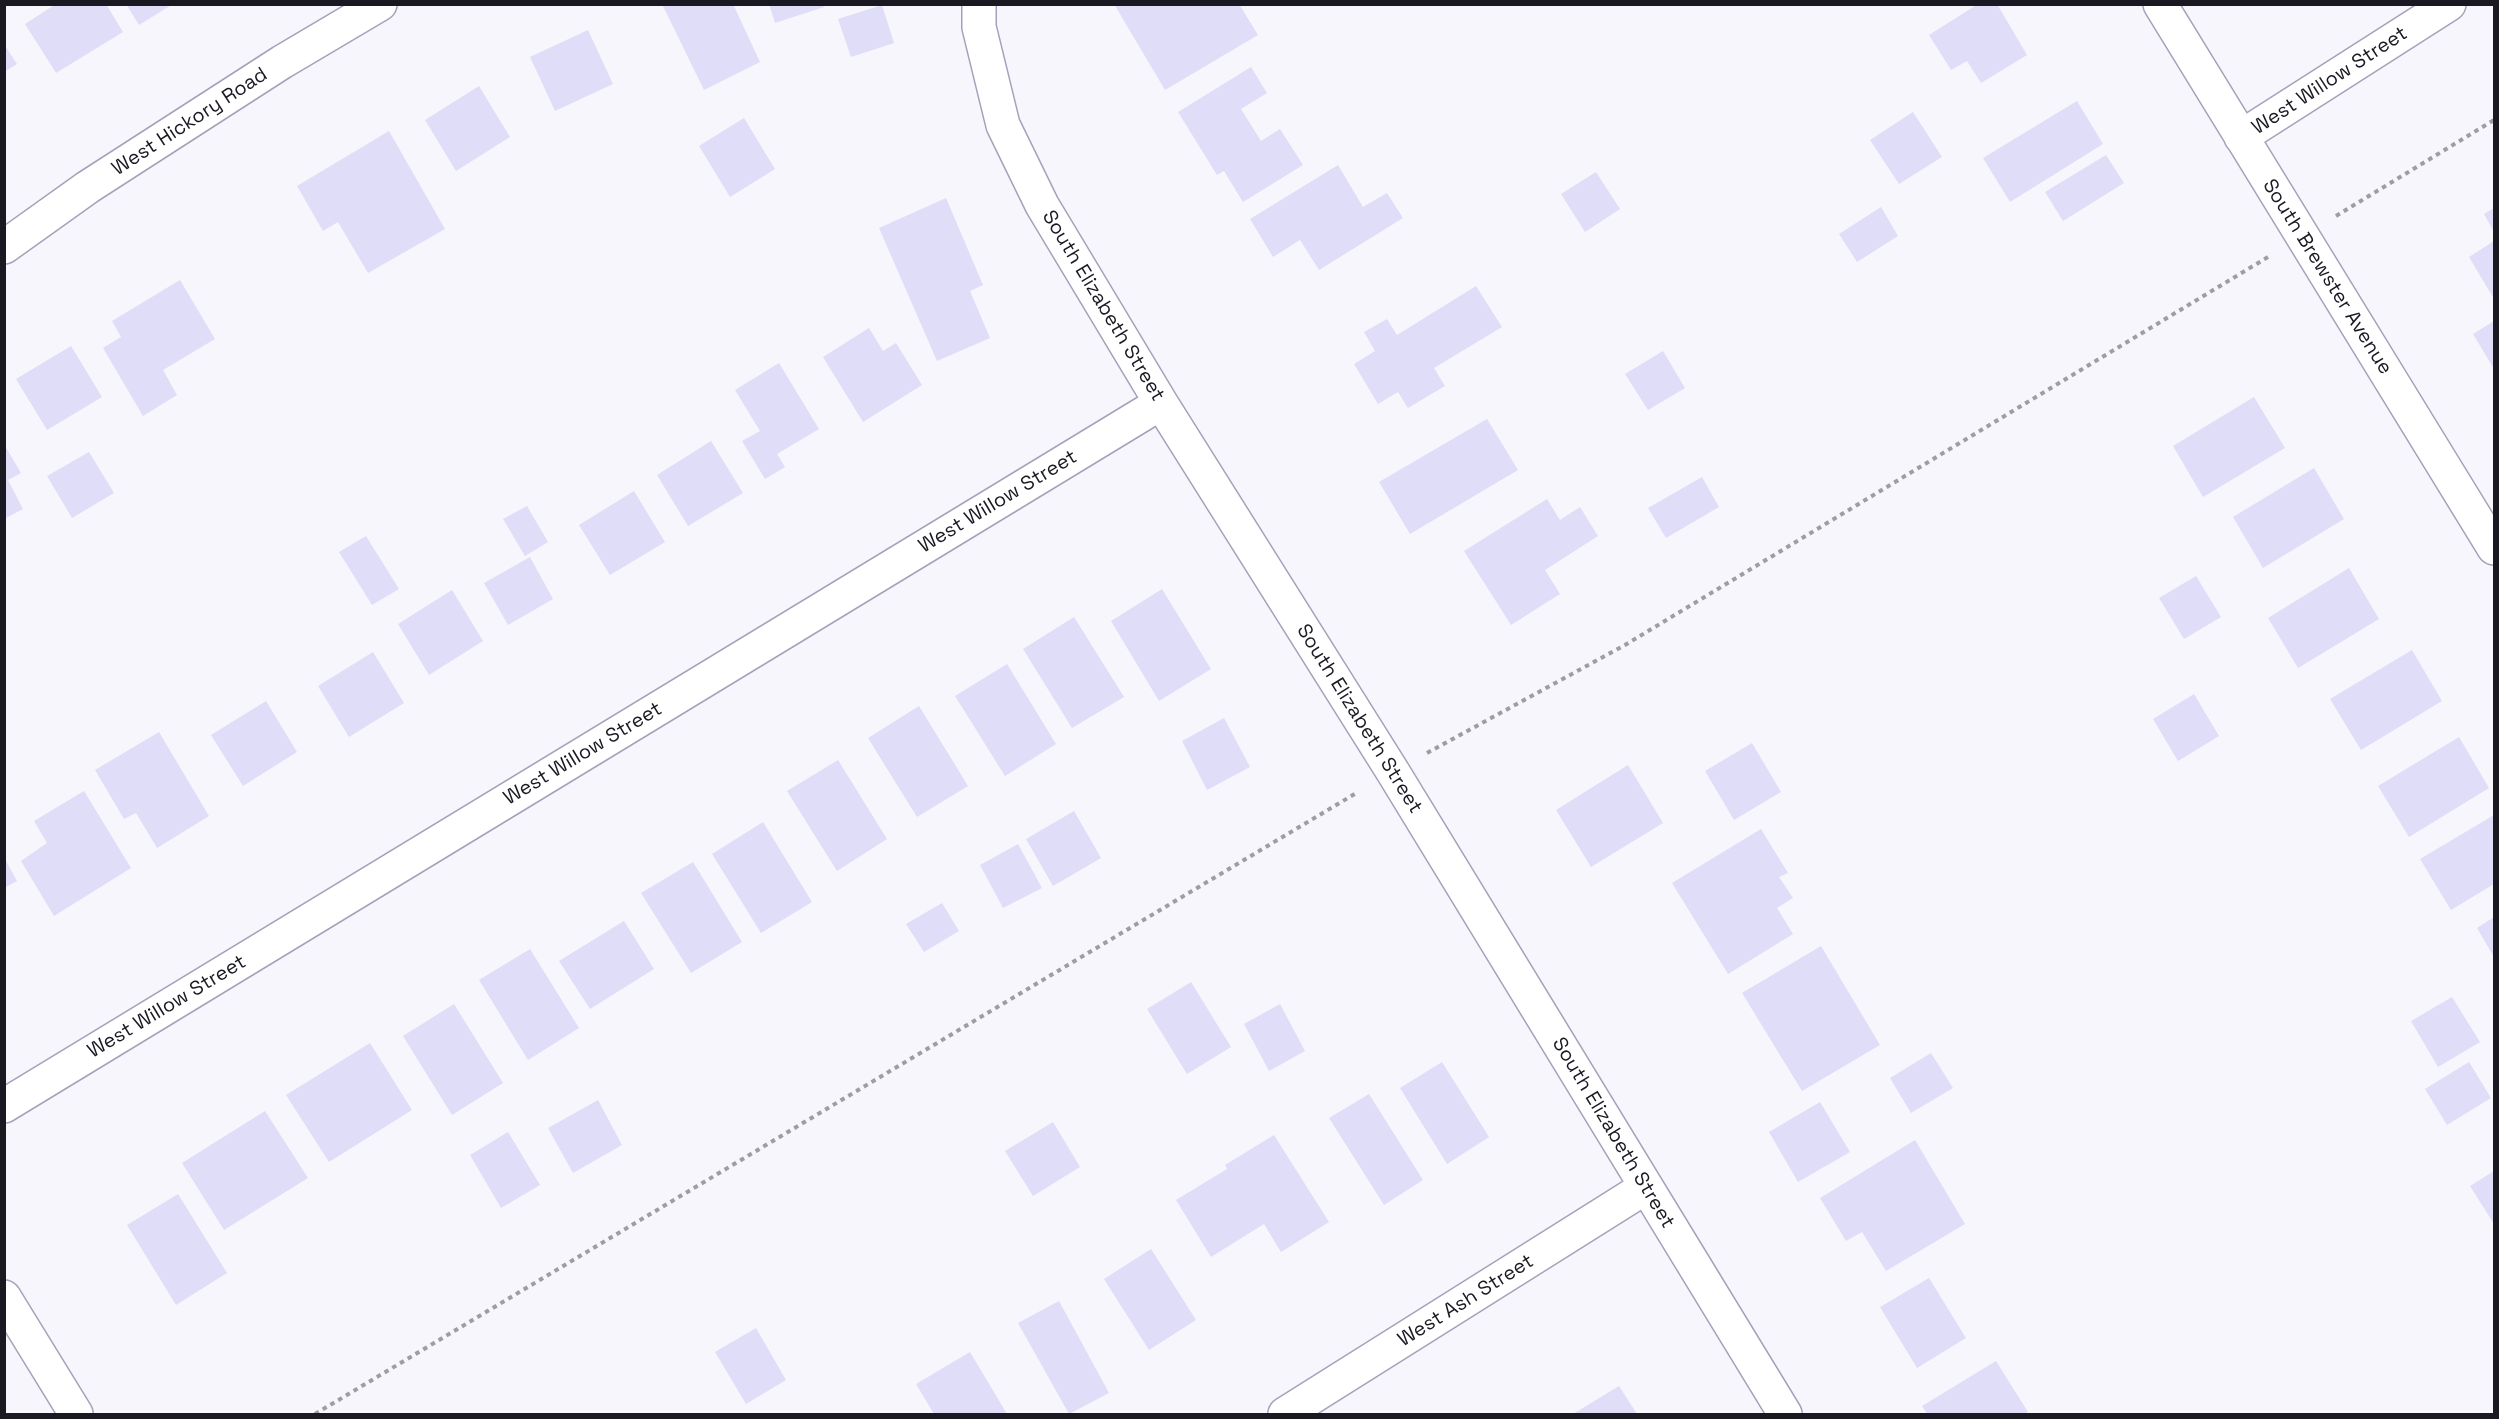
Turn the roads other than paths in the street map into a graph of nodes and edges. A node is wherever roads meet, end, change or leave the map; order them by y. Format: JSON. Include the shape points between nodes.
{"nodes":[{"id":1,"x":380,"y":4,"type":"edge"},
{"id":2,"x":979,"y":4,"type":"edge"},
{"id":3,"x":2160,"y":4,"type":"edge"},
{"id":4,"x":2449,"y":4,"type":"edge"},
{"id":5,"x":2241,"y":137,"type":"junction"},
{"id":6,"x":4,"y":247,"type":"edge"},
{"id":7,"x":1161,"y":403,"type":"junction"},
{"id":8,"x":2494,"y":548,"type":"edge"},
{"id":9,"x":4,"y":1106,"type":"edge"},
{"id":10,"x":1646,"y":1187,"type":"junction"},
{"id":11,"x":4,"y":1297,"type":"edge"},
{"id":12,"x":76,"y":1414,"type":"edge"},
{"id":13,"x":1285,"y":1414,"type":"edge"},
{"id":14,"x":1785,"y":1414,"type":"edge"}],
"edges":[{"from":1,"to":6,"type":"street","name":"West Hickory Road","via":[[282,62]]},
{"from":2,"to":7,"type":"street","name":"South Elizabeth Street","via":[[979,27],[1003,125],[1042,206]]},
{"from":3,"to":5,"type":"street","name":"South Brewster Avenue"},
{"from":4,"to":5,"type":"street","name":"West Willow Street"},
{"from":5,"to":8,"type":"street","name":"South Brewster Avenue"},
{"from":7,"to":9,"type":"street","name":"West Willow Street"},
{"from":7,"to":10,"type":"street","name":"South Elizabeth Street","via":[[1399,782]]},
{"from":10,"to":13,"type":"street","name":"West Ash Street"},
{"from":10,"to":14,"type":"street","name":"South Elizabeth Street"},
{"from":11,"to":12,"type":"street"}]}
